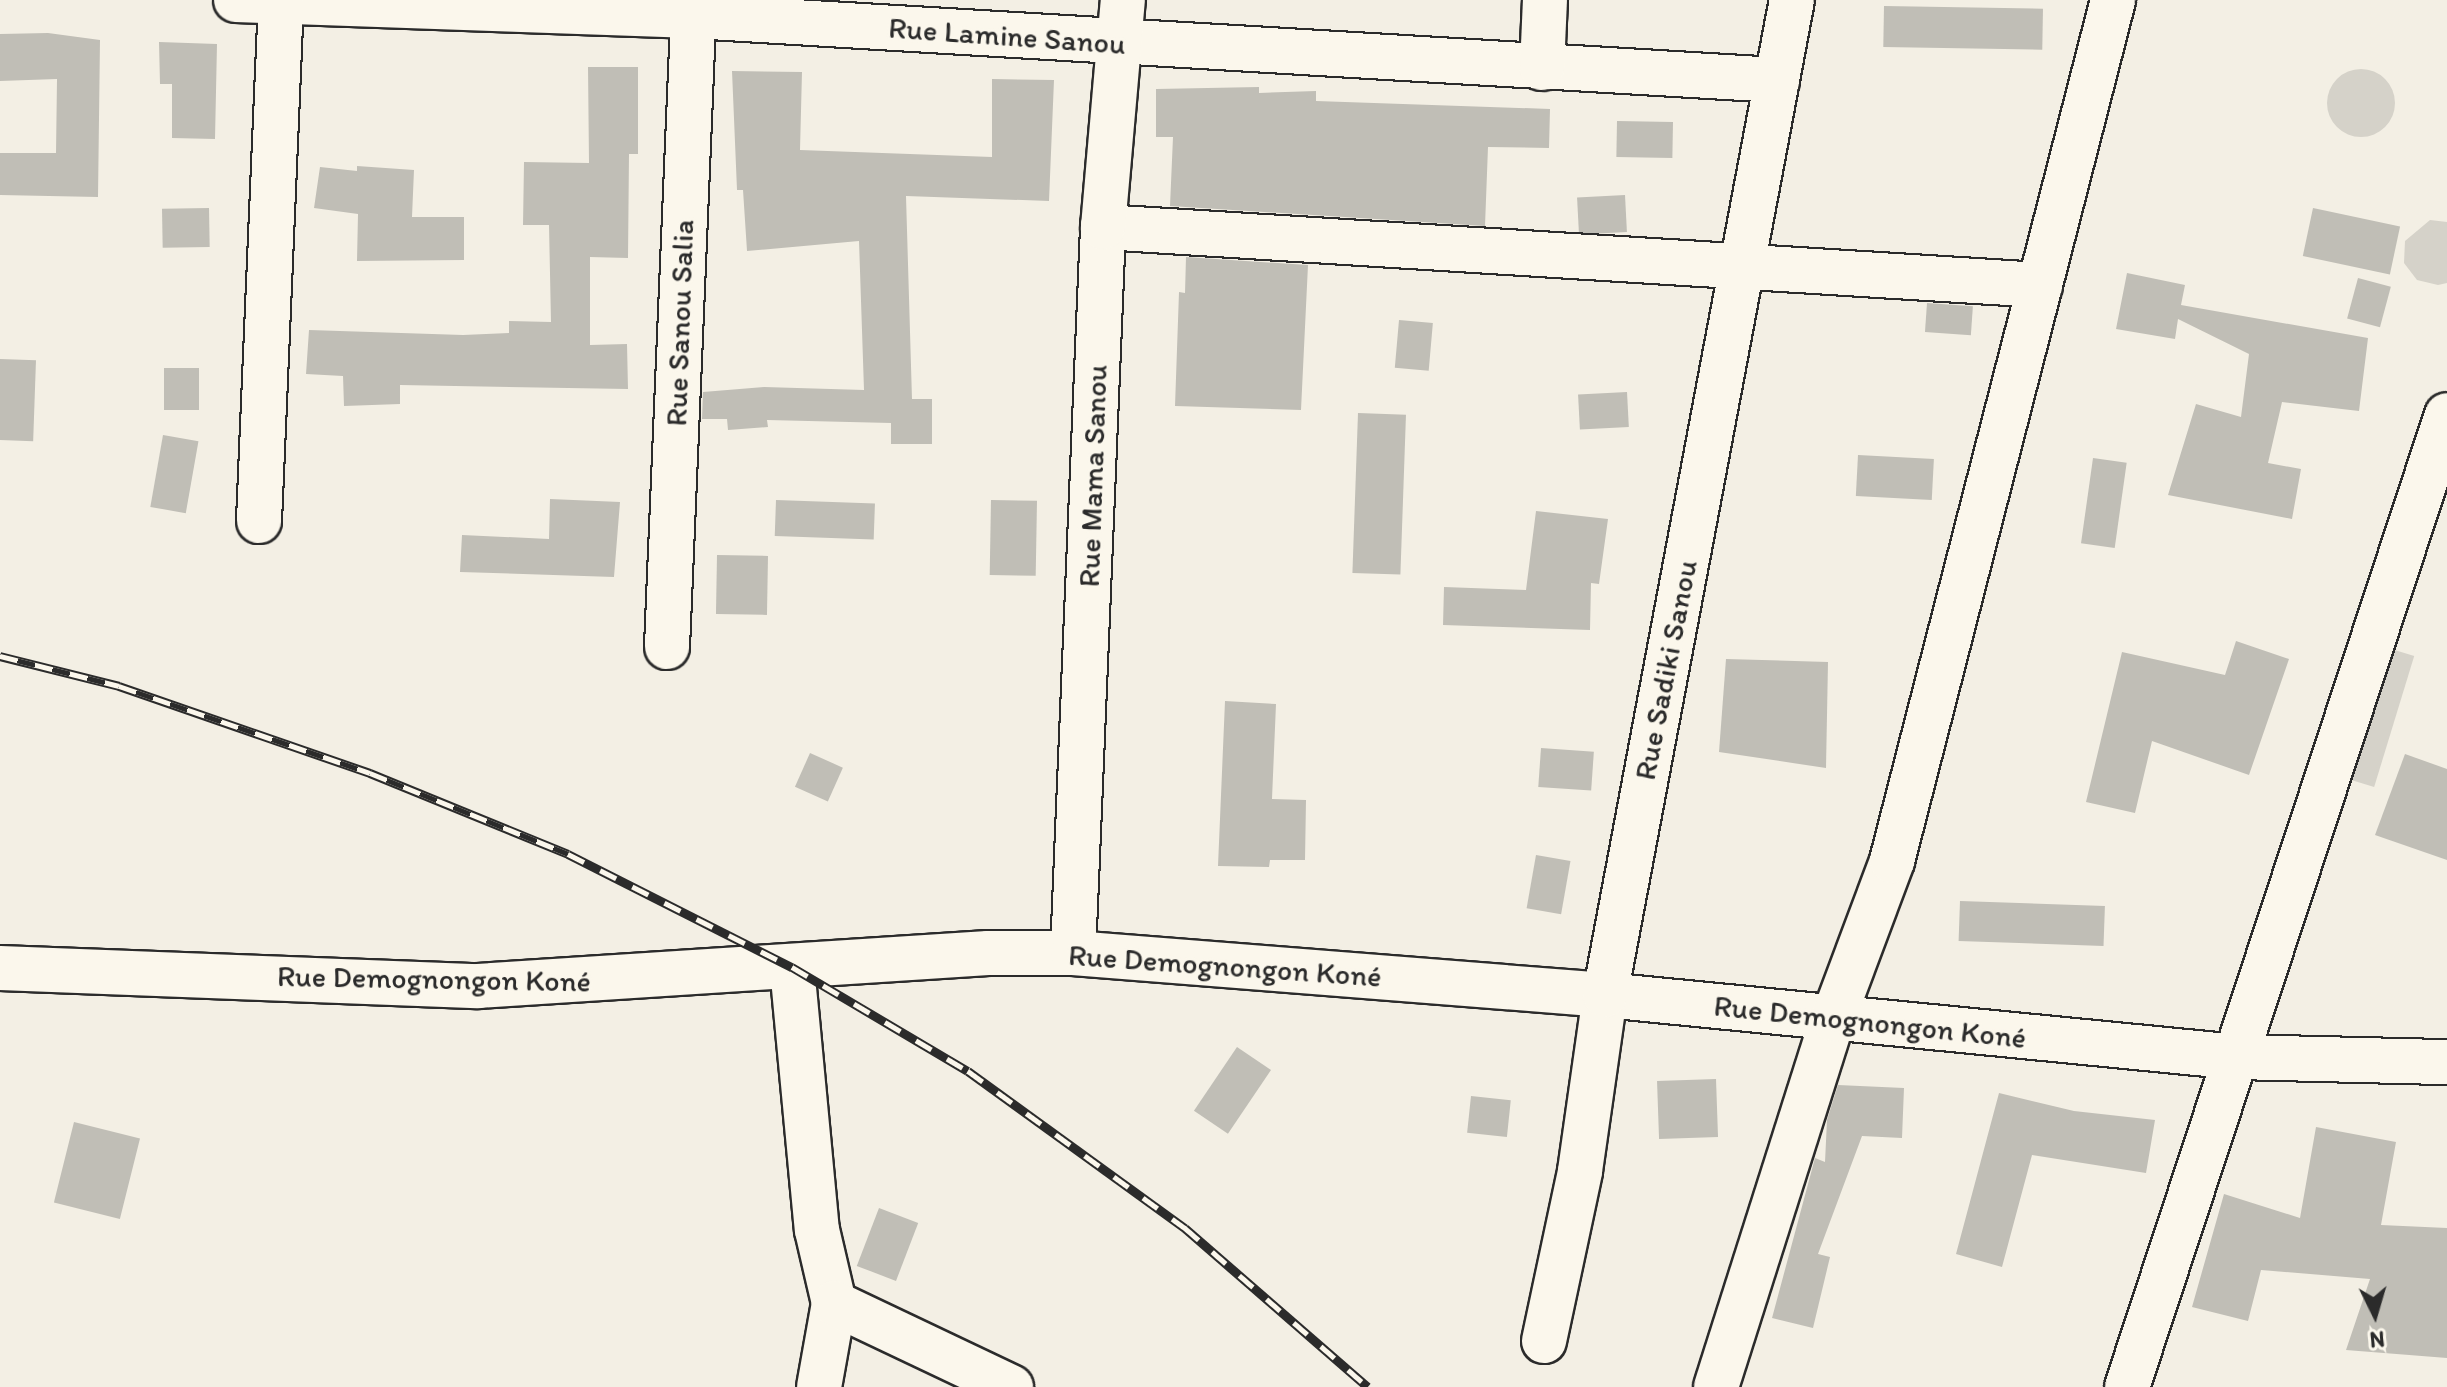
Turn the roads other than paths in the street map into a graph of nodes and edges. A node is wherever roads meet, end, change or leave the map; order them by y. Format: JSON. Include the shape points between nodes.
{"nodes":[{"id":1,"x":236,"y":0,"type":"edge"},
{"id":2,"x":1123,"y":0,"type":"edge"},
{"id":3,"x":1545,"y":0,"type":"edge"},
{"id":4,"x":1792,"y":0,"type":"edge"},
{"id":5,"x":2113,"y":0,"type":"edge"},
{"id":6,"x":281,"y":1,"type":"edge"},
{"id":7,"x":694,"y":8,"type":"edge"},
{"id":8,"x":1121,"y":43,"type":"junction"},
{"id":9,"x":1542,"y":68,"type":"junction"},
{"id":10,"x":1777,"y":80,"type":"junction"},
{"id":11,"x":1103,"y":227,"type":"junction"},
{"id":12,"x":1743,"y":269,"type":"junction"},
{"id":13,"x":2040,"y":285,"type":"junction"},
{"id":14,"x":2447,"y":415,"type":"edge"},
{"id":15,"x":259,"y":521,"type":"dead end"},
{"id":16,"x":667,"y":647,"type":"dead end"},
{"id":17,"x":1073,"y":953,"type":"junction"},
{"id":18,"x":792,"y":967,"type":"junction"},
{"id":19,"x":0,"y":968,"type":"edge"},
{"id":20,"x":1605,"y":995,"type":"junction"},
{"id":21,"x":1833,"y":1019,"type":"junction"},
{"id":22,"x":2237,"y":1057,"type":"junction"},
{"id":23,"x":2447,"y":1062,"type":"edge"},
{"id":24,"x":834,"y":1303,"type":"junction"},
{"id":25,"x":1544,"y":1341,"type":"dead end"},
{"id":26,"x":819,"y":1387,"type":"edge"},
{"id":27,"x":1011,"y":1387,"type":"edge"},
{"id":28,"x":1716,"y":1387,"type":"edge"},
{"id":29,"x":2127,"y":1387,"type":"edge"}],
"edges":[{"from":1,"to":6,"type":"street","name":"Rue Lamine Sanou"},
{"from":2,"to":8,"type":"street","name":"Rue Mama Sanou"},
{"from":3,"to":9,"type":"street"},
{"from":4,"to":10,"type":"street","name":"Rue Sadiki Sanou"},
{"from":5,"to":13,"type":"street"},
{"from":6,"to":7,"type":"street","name":"Rue Lamine Sanou"},
{"from":6,"to":15,"type":"street"},
{"from":7,"to":8,"type":"street","name":"Rue Lamine Sanou"},
{"from":7,"to":16,"type":"street","name":"Rue Sanou Salia"},
{"from":8,"to":9,"type":"street","name":"Rue Lamine Sanou"},
{"from":8,"to":11,"type":"street","name":"Rue Mama Sanou"},
{"from":9,"to":10,"type":"street","name":"Rue Lamine Sanou"},
{"from":10,"to":12,"type":"street","name":"Rue Sadiki Sanou"},
{"from":11,"to":12,"type":"street"},
{"from":11,"to":17,"type":"street","name":"Rue Mama Sanou"},
{"from":12,"to":13,"type":"street"},
{"from":12,"to":20,"type":"street","name":"Rue Sadiki Sanou"},
{"from":13,"to":21,"type":"street","via":[[1900,836]]},
{"from":14,"to":22,"type":"street"},
{"from":17,"to":18,"type":"street","name":"Rue Demognongon Koné"},
{"from":17,"to":20,"type":"street","name":"Rue Demognongon Koné"},
{"from":18,"to":19,"type":"street","name":"Rue Demognongon Koné","via":[[478,986]]},
{"from":18,"to":24,"type":"street","via":[[817,1230]]},
{"from":20,"to":21,"type":"street","name":"Rue Demognongon Koné"},
{"from":20,"to":25,"type":"street","name":"Rue Sadiki Sanou","via":[[1580,1171]]},
{"from":21,"to":22,"type":"street","name":"Rue Demognongon Koné"},
{"from":21,"to":28,"type":"street"},
{"from":22,"to":23,"type":"street","name":"Rue Demognongon Koné"},
{"from":22,"to":29,"type":"street"},
{"from":24,"to":26,"type":"street"},
{"from":24,"to":27,"type":"street"}]}
